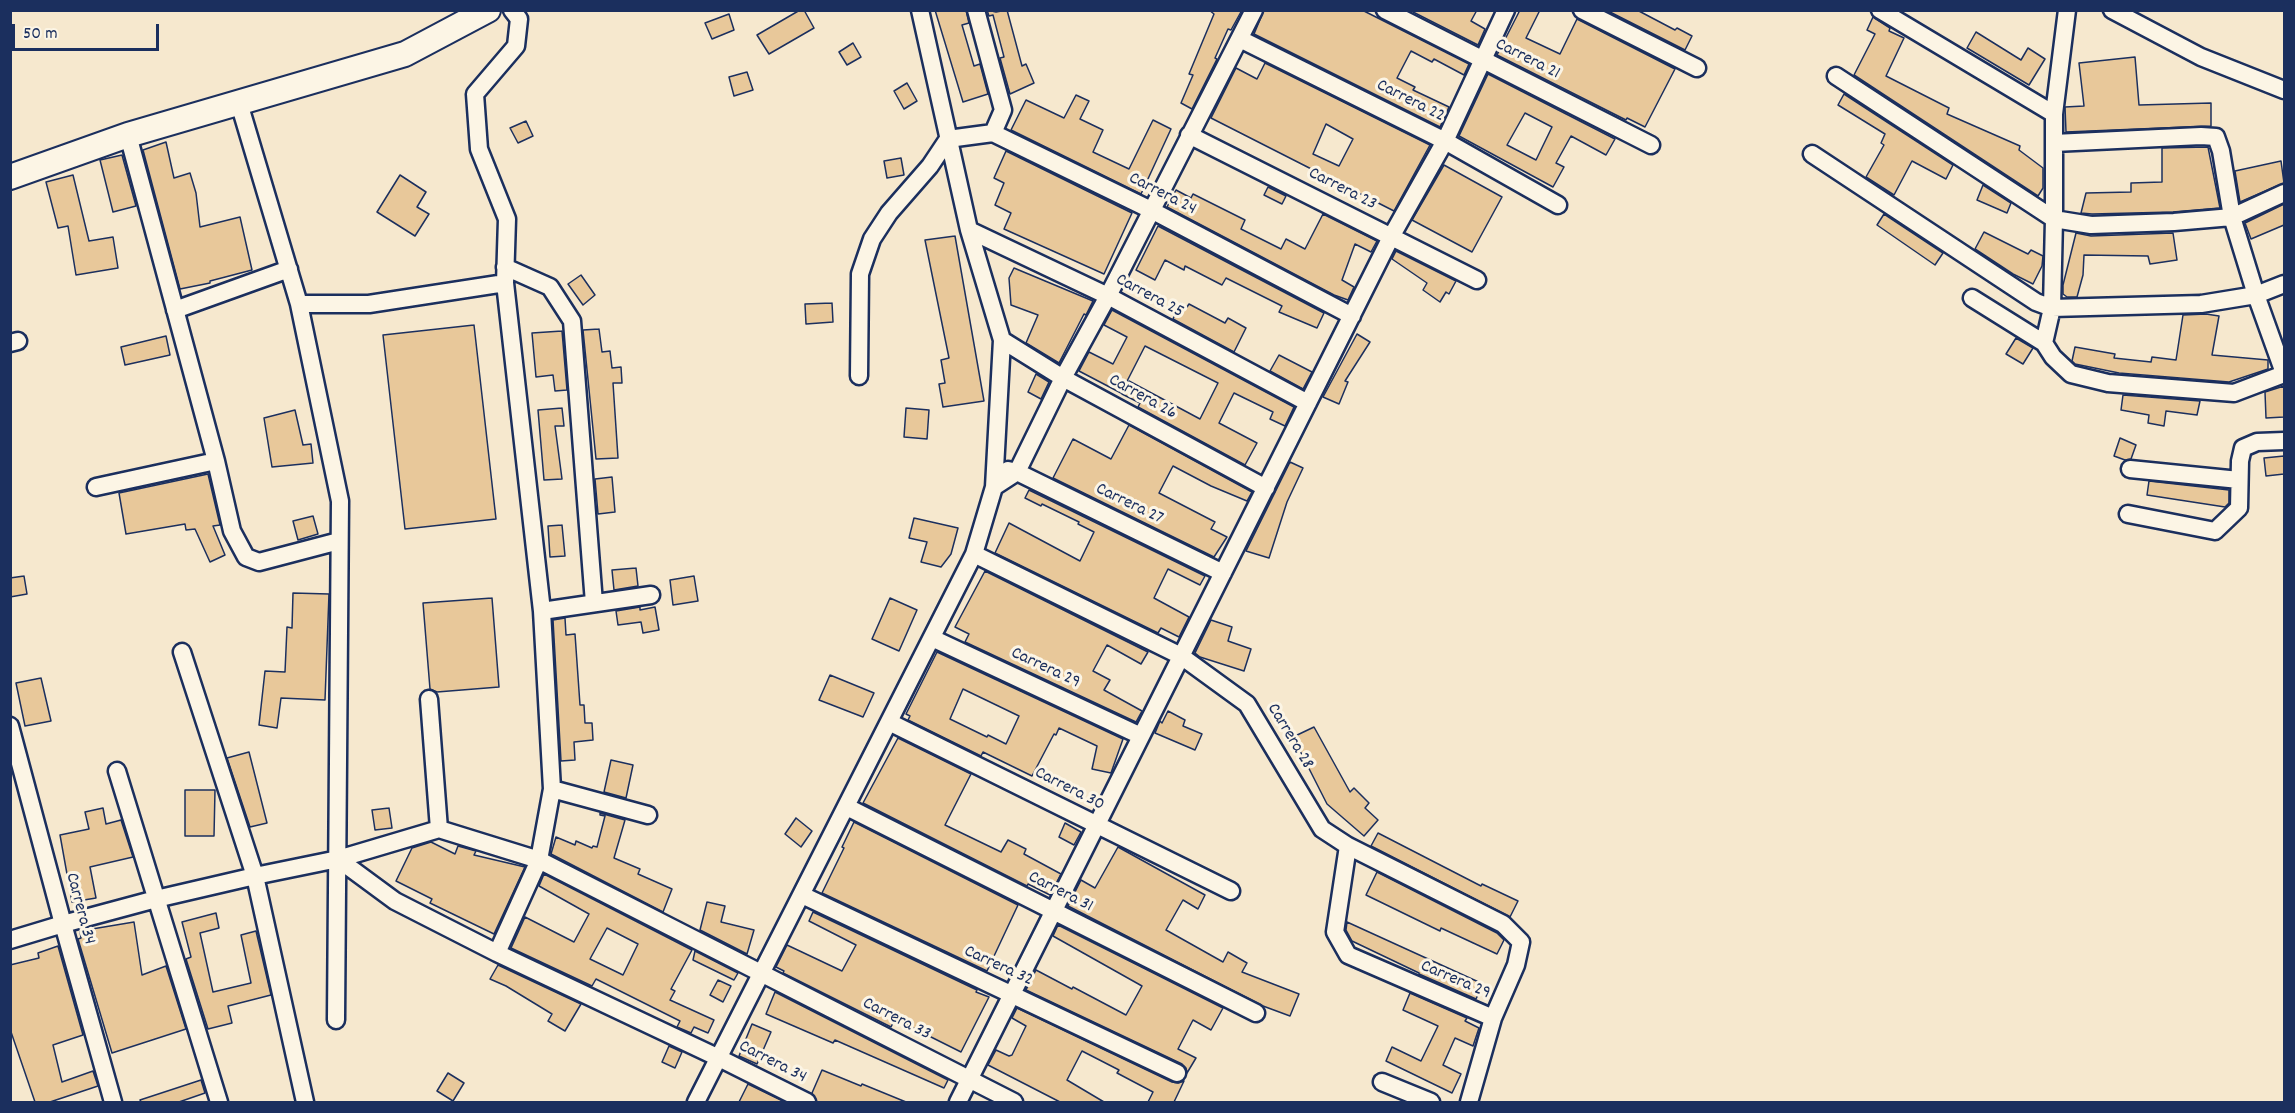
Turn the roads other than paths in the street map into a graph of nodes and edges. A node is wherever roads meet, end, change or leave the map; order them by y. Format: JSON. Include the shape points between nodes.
{"nodes":[{"id":1,"x":489,"y":10,"type":"edge"},
{"id":2,"x":512,"y":10,"type":"edge"},
{"id":3,"x":921,"y":10,"type":"edge"},
{"id":4,"x":976,"y":10,"type":"edge"},
{"id":5,"x":1254,"y":10,"type":"edge"},
{"id":6,"x":1386,"y":10,"type":"edge"},
{"id":7,"x":1506,"y":10,"type":"edge"},
{"id":8,"x":1582,"y":10,"type":"edge"},
{"id":9,"x":1880,"y":10,"type":"edge"},
{"id":10,"x":2067,"y":10,"type":"edge"},
{"id":11,"x":2112,"y":10,"type":"edge"},
{"id":12,"x":1240,"y":39,"type":"junction"},
{"id":13,"x":1482,"y":60,"type":"junction"},
{"id":14,"x":1697,"y":68,"type":"dead end"},
{"id":15,"x":1836,"y":76,"type":"dead end"},
{"id":16,"x":2284,"y":90,"type":"edge"},
{"id":17,"x":239,"y":102,"type":"junction"},
{"id":18,"x":2054,"y":114,"type":"junction"},
{"id":19,"x":993,"y":133,"type":"junction"},
{"id":20,"x":128,"y":135,"type":"junction"},
{"id":21,"x":1189,"y":135,"type":"junction"},
{"id":22,"x":948,"y":139,"type":"junction"},
{"id":23,"x":1445,"y":141,"type":"junction"},
{"id":24,"x":2054,"y":143,"type":"junction"},
{"id":25,"x":1651,"y":145,"type":"dead end"},
{"id":26,"x":1812,"y":154,"type":"dead end"},
{"id":27,"x":10,"y":177,"type":"edge"},
{"id":28,"x":2284,"y":193,"type":"edge"},
{"id":29,"x":1558,"y":205,"type":"dead end"},
{"id":30,"x":1151,"y":210,"type":"junction"},
{"id":31,"x":2232,"y":217,"type":"junction"},
{"id":32,"x":2054,"y":219,"type":"junction"},
{"id":33,"x":969,"y":230,"type":"junction"},
{"id":34,"x":1391,"y":237,"type":"junction"},
{"id":35,"x":289,"y":270,"type":"junction"},
{"id":36,"x":505,"y":275,"type":"junction"},
{"id":37,"x":1477,"y":280,"type":"dead end"},
{"id":38,"x":2284,"y":284,"type":"edge"},
{"id":39,"x":2256,"y":295,"type":"junction"},
{"id":40,"x":1108,"y":296,"type":"junction"},
{"id":41,"x":1972,"y":298,"type":"dead end"},
{"id":42,"x":299,"y":304,"type":"junction"},
{"id":43,"x":2052,"y":308,"type":"junction"},
{"id":44,"x":175,"y":310,"type":"junction"},
{"id":45,"x":1352,"y":316,"type":"junction"},
{"id":46,"x":1002,"y":340,"type":"junction"},
{"id":47,"x":2044,"y":343,"type":"junction"},
{"id":48,"x":2284,"y":374,"type":"edge"},
{"id":49,"x":859,"y":376,"type":"dead end"},
{"id":50,"x":1063,"y":378,"type":"junction"},
{"id":51,"x":1308,"y":403,"type":"junction"},
{"id":52,"x":2284,"y":441,"type":"edge"},
{"id":53,"x":216,"y":462,"type":"junction"},
{"id":54,"x":996,"y":462,"type":"junction"},
{"id":55,"x":2130,"y":469,"type":"dead end"},
{"id":56,"x":1017,"y":472,"type":"junction"},
{"id":57,"x":2239,"y":480,"type":"junction"},
{"id":58,"x":96,"y":487,"type":"dead end"},
{"id":59,"x":994,"y":487,"type":"junction"},
{"id":60,"x":1266,"y":488,"type":"junction"},
{"id":61,"x":2128,"y":514,"type":"dead end"},
{"id":62,"x":339,"y":541,"type":"junction"},
{"id":63,"x":974,"y":554,"type":"junction"},
{"id":64,"x":1223,"y":573,"type":"junction"},
{"id":65,"x":651,"y":595,"type":"dead end"},
{"id":66,"x":594,"y":603,"type":"junction"},
{"id":67,"x":542,"y":611,"type":"junction"},
{"id":68,"x":932,"y":638,"type":"junction"},
{"id":69,"x":182,"y":652,"type":"dead end"},
{"id":70,"x":1181,"y":657,"type":"junction"},
{"id":71,"x":429,"y":699,"type":"dead end"},
{"id":72,"x":889,"y":722,"type":"junction"},
{"id":73,"x":10,"y":726,"type":"edge"},
{"id":74,"x":1141,"y":736,"type":"junction"},
{"id":75,"x":117,"y":771,"type":"dead end"},
{"id":76,"x":552,"y":789,"type":"junction"},
{"id":77,"x":846,"y":807,"type":"junction"},
{"id":78,"x":648,"y":815,"type":"dead end"},
{"id":79,"x":1096,"y":826,"type":"junction"},
{"id":80,"x":439,"y":830,"type":"junction"},
{"id":81,"x":1348,"y":846,"type":"junction"},
{"id":82,"x":338,"y":859,"type":"junction"},
{"id":83,"x":539,"y":860,"type":"junction"},
{"id":84,"x":255,"y":876,"type":"junction"},
{"id":85,"x":1231,"y":891,"type":"dead end"},
{"id":86,"x":802,"y":895,"type":"junction"},
{"id":87,"x":156,"y":899,"type":"junction"},
{"id":88,"x":1054,"y":911,"type":"junction"},
{"id":89,"x":63,"y":924,"type":"junction"},
{"id":90,"x":10,"y":940,"type":"edge"},
{"id":91,"x":497,"y":953,"type":"junction"},
{"id":92,"x":760,"y":973,"type":"junction"},
{"id":93,"x":1012,"y":995,"type":"junction"},
{"id":94,"x":1256,"y":1013,"type":"dead end"},
{"id":95,"x":1493,"y":1018,"type":"junction"},
{"id":96,"x":336,"y":1020,"type":"dead end"},
{"id":97,"x":719,"y":1058,"type":"junction"},
{"id":98,"x":1177,"y":1073,"type":"dead end"},
{"id":99,"x":969,"y":1080,"type":"junction"},
{"id":100,"x":1382,"y":1082,"type":"dead end"},
{"id":101,"x":113,"y":1102,"type":"edge"},
{"id":102,"x":219,"y":1102,"type":"edge"},
{"id":103,"x":305,"y":1102,"type":"edge"},
{"id":104,"x":696,"y":1102,"type":"edge"},
{"id":105,"x":807,"y":1102,"type":"edge"},
{"id":106,"x":958,"y":1102,"type":"edge"},
{"id":107,"x":1014,"y":1102,"type":"edge"},
{"id":108,"x":1431,"y":1102,"type":"edge"},
{"id":109,"x":1469,"y":1102,"type":"edge"}],
"edges":[{"from":1,"to":17,"type":"main road","via":[[405,54]]},
{"from":2,"to":36,"type":"street","via":[[519,20],[516,46],[475,94],[479,149],[507,219]]},
{"from":3,"to":22,"type":"street"},
{"from":4,"to":19,"type":"street","via":[[1003,110]]},
{"from":5,"to":12,"type":"street"},
{"from":6,"to":13,"type":"street","name":"Carrera 21"},
{"from":7,"to":13,"type":"street"},
{"from":8,"to":14,"type":"street"},
{"from":9,"to":18,"type":"street"},
{"from":10,"to":18,"type":"street"},
{"from":11,"to":16,"type":"street","via":[[2201,57]]},
{"from":12,"to":21,"type":"street"},
{"from":12,"to":23,"type":"street","name":"Carrera 22"},
{"from":13,"to":23,"type":"street"},
{"from":13,"to":25,"type":"street","name":"Carrera 21"},
{"from":15,"to":32,"type":"street"},
{"from":17,"to":20,"type":"main road"},
{"from":17,"to":35,"type":"street"},
{"from":18,"to":24,"type":"street"},
{"from":19,"to":22,"type":"street"},
{"from":19,"to":30,"type":"street","name":"Carrera 24"},
{"from":20,"to":27,"type":"main road"},
{"from":20,"to":44,"type":"street"},
{"from":21,"to":30,"type":"street"},
{"from":21,"to":34,"type":"street","name":"Carrera 23"},
{"from":22,"to":33,"type":"street"},
{"from":22,"to":49,"type":"street","via":[[872,239],[860,274]]},
{"from":23,"to":29,"type":"street","name":"Carrera 22"},
{"from":23,"to":34,"type":"street"},
{"from":24,"to":31,"type":"street","via":[[2216,137]]},
{"from":24,"to":32,"type":"street"},
{"from":26,"to":43,"type":"street","via":[[2036,302]]},
{"from":28,"to":31,"type":"street"},
{"from":30,"to":40,"type":"street"},
{"from":30,"to":45,"type":"street","name":"Carrera 24"},
{"from":31,"to":32,"type":"street","via":[[2091,225]]},
{"from":31,"to":39,"type":"street"},
{"from":32,"to":43,"type":"street"},
{"from":33,"to":40,"type":"street","name":"Carrera 25"},
{"from":33,"to":46,"type":"street"},
{"from":34,"to":37,"type":"street","name":"Carrera 23"},
{"from":34,"to":45,"type":"street"},
{"from":35,"to":42,"type":"street"},
{"from":35,"to":44,"type":"street"},
{"from":36,"to":42,"type":"street","via":[[369,304]]},
{"from":36,"to":66,"type":"street","via":[[550,287],[572,321]]},
{"from":36,"to":67,"type":"street"},
{"from":38,"to":39,"type":"street"},
{"from":39,"to":43,"type":"street","via":[[2201,304]]},
{"from":39,"to":48,"type":"street"},
{"from":40,"to":50,"type":"street"},
{"from":40,"to":51,"type":"street","name":"Carrera 25"},
{"from":41,"to":47,"type":"street"},
{"from":42,"to":62,"type":"street","via":[[340,501]]},
{"from":43,"to":47,"type":"street"},
{"from":44,"to":53,"type":"street"},
{"from":45,"to":51,"type":"street"},
{"from":46,"to":50,"type":"street","name":"Carrera 26"},
{"from":46,"to":54,"type":"street"},
{"from":47,"to":48,"type":"street","via":[[2071,374],[2108,383],[2234,393]]},
{"from":50,"to":56,"type":"street"},
{"from":50,"to":60,"type":"street","name":"Carrera 26"},
{"from":51,"to":60,"type":"street"},
{"from":52,"to":57,"type":"street","via":[[2257,442],[2243,448]]},
{"from":53,"to":58,"type":"street"},
{"from":53,"to":62,"type":"street","via":[[232,531],[246,557],[259,562]]},
{"from":54,"to":56,"type":"street","name":"Carrera 27"},
{"from":54,"to":59,"type":"street"},
{"from":55,"to":57,"type":"street"},
{"from":56,"to":59,"type":"street"},
{"from":56,"to":64,"type":"street","name":"Carrera 27"},
{"from":57,"to":61,"type":"street","via":[[2239,508],[2215,531]]},
{"from":59,"to":63,"type":"street"},
{"from":60,"to":64,"type":"street"},
{"from":62,"to":82,"type":"street"},
{"from":63,"to":68,"type":"street"},
{"from":63,"to":70,"type":"street","name":"Carrera 28"},
{"from":64,"to":70,"type":"street"},
{"from":65,"to":66,"type":"street"},
{"from":66,"to":67,"type":"street"},
{"from":67,"to":76,"type":"street"},
{"from":68,"to":72,"type":"street"},
{"from":68,"to":74,"type":"street","name":"Carrera 29"},
{"from":69,"to":84,"type":"street"},
{"from":70,"to":74,"type":"street"},
{"from":70,"to":81,"type":"street","name":"Carrera 28","via":[[1247,704],[1322,829]]},
{"from":71,"to":80,"type":"street"},
{"from":72,"to":77,"type":"street"},
{"from":72,"to":79,"type":"street","name":"Carrera 30"},
{"from":73,"to":89,"type":"street","name":"Carrera 34"},
{"from":74,"to":79,"type":"street"},
{"from":75,"to":87,"type":"street"},
{"from":76,"to":78,"type":"street"},
{"from":76,"to":83,"type":"street"},
{"from":77,"to":86,"type":"street"},
{"from":77,"to":88,"type":"street","name":"Carrera 31"},
{"from":79,"to":85,"type":"street","name":"Carrera 30"},
{"from":79,"to":88,"type":"street"},
{"from":80,"to":82,"type":"street"},
{"from":80,"to":83,"type":"street","name":"Carrera 33"},
{"from":81,"to":95,"type":"street","name":"Carrera 29","via":[[1335,932],[1348,955]]},
{"from":81,"to":95,"type":"street","name":"Carrera 28","via":[[1503,924],[1521,942],[1516,965]]},
{"from":82,"to":84,"type":"street"},
{"from":82,"to":91,"type":"street","name":"Carrera 34","via":[[395,901]]},
{"from":82,"to":96,"type":"street"},
{"from":83,"to":91,"type":"street"},
{"from":83,"to":92,"type":"street","name":"Carrera 33"},
{"from":84,"to":87,"type":"street"},
{"from":84,"to":103,"type":"street"},
{"from":86,"to":92,"type":"street"},
{"from":86,"to":93,"type":"street","name":"Carrera 32"},
{"from":87,"to":89,"type":"street"},
{"from":87,"to":102,"type":"street"},
{"from":88,"to":93,"type":"street"},
{"from":88,"to":94,"type":"street","name":"Carrera 31"},
{"from":89,"to":90,"type":"street"},
{"from":89,"to":101,"type":"street","name":"Carrera 34"},
{"from":91,"to":97,"type":"street","name":"Carrera 34"},
{"from":92,"to":97,"type":"street"},
{"from":92,"to":99,"type":"street","name":"Carrera 33"},
{"from":93,"to":98,"type":"street","name":"Carrera 32"},
{"from":93,"to":99,"type":"street"},
{"from":95,"to":109,"type":"street"},
{"from":97,"to":104,"type":"street"},
{"from":97,"to":105,"type":"street","name":"Carrera 34"},
{"from":99,"to":106,"type":"street"},
{"from":99,"to":107,"type":"street","name":"Carrera 33"},
{"from":100,"to":108,"type":"street"}]}
